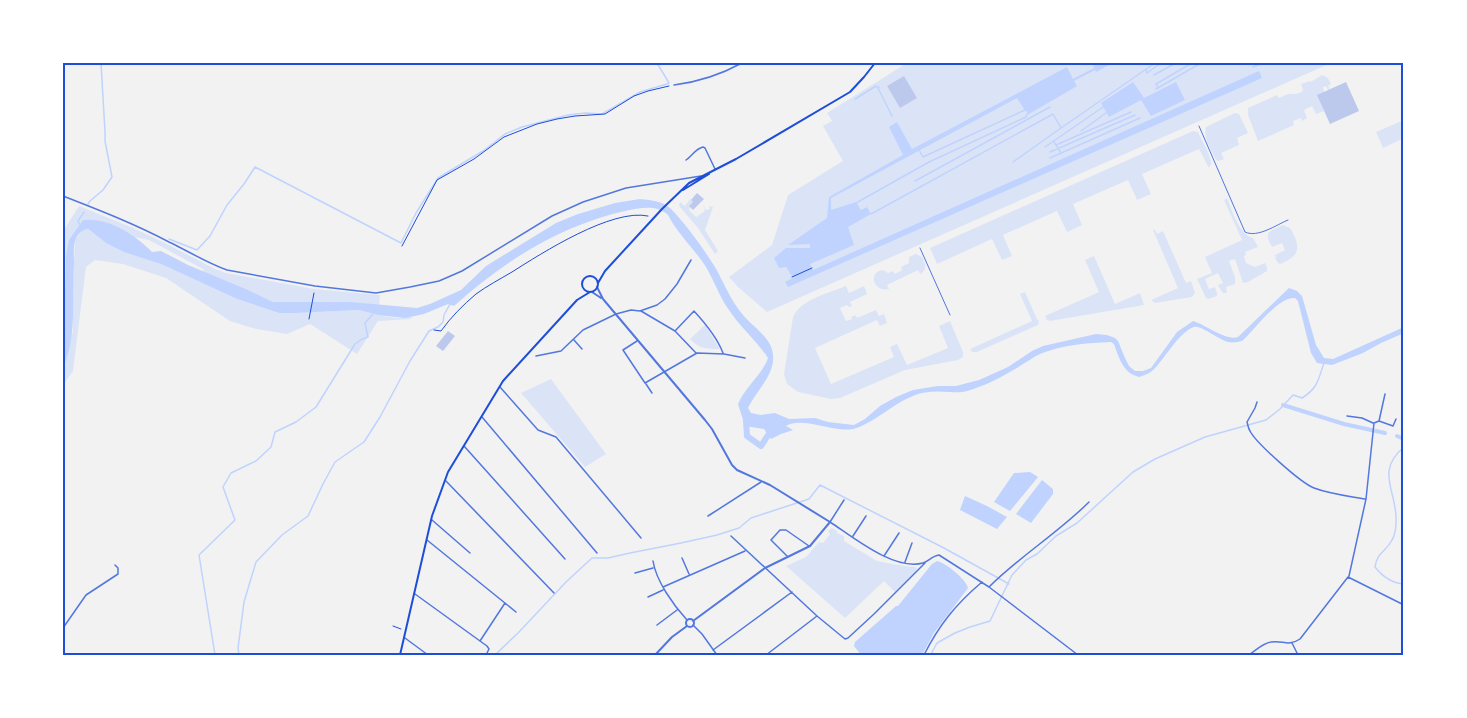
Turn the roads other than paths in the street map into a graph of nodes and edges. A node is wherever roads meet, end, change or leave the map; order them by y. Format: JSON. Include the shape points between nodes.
{"nodes":[{"id":1,"x":742,"y":63,"type":"edge"},
{"id":2,"x":875,"y":63,"type":"edge"},
{"id":3,"x":674,"y":85,"type":"road end"},
{"id":4,"x":1199,"y":126,"type":"dead end"},
{"id":5,"x":686,"y":160,"type":"dead end"},
{"id":6,"x":715,"y":170,"type":"junction"},
{"id":7,"x":702,"y":176,"type":"junction"},
{"id":8,"x":687,"y":179,"type":"junction"},
{"id":9,"x":690,"y":184,"type":"junction"},
{"id":10,"x":63,"y":196,"type":"edge"},
{"id":11,"x":1288,"y":220,"type":"dead end"},
{"id":12,"x":920,"y":248,"type":"dead end"},
{"id":13,"x":691,"y":260,"type":"dead end"},
{"id":14,"x":605,"y":271,"type":"junction"},
{"id":15,"x":593,"y":277,"type":"junction"},
{"id":16,"x":598,"y":285,"type":"junction"},
{"id":17,"x":582,"y":287,"type":"junction"},
{"id":18,"x":591,"y":292,"type":"junction"},
{"id":19,"x":603,"y":299,"type":"junction"},
{"id":20,"x":578,"y":300,"type":"junction"},
{"id":21,"x":640,"y":310,"type":"junction"},
{"id":22,"x":616,"y":314,"type":"junction"},
{"id":23,"x":950,"y":315,"type":"dead end"},
{"id":24,"x":675,"y":331,"type":"junction"},
{"id":25,"x":573,"y":339,"type":"junction"},
{"id":26,"x":638,"y":341,"type":"junction"},
{"id":27,"x":582,"y":349,"type":"dead end"},
{"id":28,"x":697,"y":353,"type":"junction"},
{"id":29,"x":724,"y":354,"type":"junction"},
{"id":30,"x":536,"y":356,"type":"dead end"},
{"id":31,"x":745,"y":358,"type":"dead end"},
{"id":32,"x":665,"y":372,"type":"junction"},
{"id":33,"x":645,"y":383,"type":"junction"},
{"id":34,"x":500,"y":386,"type":"junction"},
{"id":35,"x":652,"y":393,"type":"dead end"},
{"id":36,"x":1385,"y":394,"type":"dead end"},
{"id":37,"x":1257,"y":402,"type":"dead end"},
{"id":38,"x":481,"y":416,"type":"junction"},
{"id":39,"x":1347,"y":416,"type":"dead end"},
{"id":40,"x":1396,"y":419,"type":"dead end"},
{"id":41,"x":1379,"y":421,"type":"junction"},
{"id":42,"x":1374,"y":423,"type":"junction"},
{"id":43,"x":463,"y":445,"type":"junction"},
{"id":44,"x":445,"y":480,"type":"junction"},
{"id":45,"x":762,"y":481,"type":"junction"},
{"id":46,"x":1366,"y":499,"type":"junction"},
{"id":47,"x":844,"y":500,"type":"dead end"},
{"id":48,"x":1089,"y":502,"type":"dead end"},
{"id":49,"x":708,"y":516,"type":"dead end"},
{"id":50,"x":866,"y":516,"type":"dead end"},
{"id":51,"x":431,"y":520,"type":"junction"},
{"id":52,"x":830,"y":522,"type":"junction"},
{"id":53,"x":899,"y":533,"type":"dead end"},
{"id":54,"x":731,"y":536,"type":"dead end"},
{"id":55,"x":853,"y":537,"type":"junction"},
{"id":56,"x":641,"y":538,"type":"dead end"},
{"id":57,"x":426,"y":540,"type":"junction"},
{"id":58,"x":912,"y":543,"type":"dead end"},
{"id":59,"x":809,"y":547,"type":"junction"},
{"id":60,"x":746,"y":551,"type":"junction"},
{"id":61,"x":470,"y":553,"type":"dead end"},
{"id":62,"x":597,"y":553,"type":"dead end"},
{"id":63,"x":884,"y":556,"type":"junction"},
{"id":64,"x":788,"y":557,"type":"junction"},
{"id":65,"x":682,"y":558,"type":"dead end"},
{"id":66,"x":565,"y":559,"type":"dead end"},
{"id":67,"x":653,"y":561,"type":"dead end"},
{"id":68,"x":905,"y":563,"type":"junction"},
{"id":69,"x":924,"y":563,"type":"junction"},
{"id":70,"x":115,"y":565,"type":"dead end"},
{"id":71,"x":654,"y":567,"type":"junction"},
{"id":72,"x":765,"y":568,"type":"junction"},
{"id":73,"x":635,"y":573,"type":"dead end"},
{"id":74,"x":689,"y":575,"type":"junction"},
{"id":75,"x":1348,"y":577,"type":"junction"},
{"id":76,"x":982,"y":582,"type":"junction"},
{"id":77,"x":989,"y":587,"type":"junction"},
{"id":78,"x":664,"y":588,"type":"junction"},
{"id":79,"x":792,"y":592,"type":"junction"},
{"id":80,"x":554,"y":593,"type":"dead end"},
{"id":81,"x":414,"y":594,"type":"junction"},
{"id":82,"x":648,"y":597,"type":"dead end"},
{"id":83,"x":505,"y":603,"type":"junction"},
{"id":84,"x":1404,"y":605,"type":"edge"},
{"id":85,"x":678,"y":610,"type":"junction"},
{"id":86,"x":516,"y":612,"type":"dead end"},
{"id":87,"x":817,"y":616,"type":"junction"},
{"id":88,"x":687,"y":620,"type":"junction"},
{"id":89,"x":693,"y":621,"type":"junction"},
{"id":90,"x":657,"y":625,"type":"dead end"},
{"id":91,"x":693,"y":625,"type":"junction"},
{"id":92,"x":687,"y":626,"type":"junction"},
{"id":93,"x":63,"y":628,"type":"edge"},
{"id":94,"x":404,"y":637,"type":"junction"},
{"id":95,"x":480,"y":641,"type":"junction"},
{"id":96,"x":1292,"y":643,"type":"junction"},
{"id":97,"x":713,"y":650,"type":"junction"},
{"id":98,"x":399,"y":655,"type":"edge"},
{"id":99,"x":428,"y":655,"type":"edge"},
{"id":100,"x":486,"y":655,"type":"edge"},
{"id":101,"x":654,"y":655,"type":"edge"},
{"id":102,"x":717,"y":655,"type":"edge"},
{"id":103,"x":766,"y":655,"type":"edge"},
{"id":104,"x":924,"y":655,"type":"edge"},
{"id":105,"x":1078,"y":655,"type":"edge"},
{"id":106,"x":1249,"y":655,"type":"edge"},
{"id":107,"x":1298,"y":655,"type":"edge"}],
"edges":[{"from":1,"to":3,"type":"street","via":[[711,77]]},
{"from":2,"to":6,"type":"main road","via":[[850,92]]},
{"from":4,"to":11,"type":"lane","via":[[1245,232],[1258,233]]},
{"from":5,"to":6,"type":"street","via":[[703,147]]},
{"from":6,"to":7,"type":"main road"},
{"from":6,"to":9,"type":"main road"},
{"from":7,"to":8,"type":"street"},
{"from":7,"to":9,"type":"main road"},
{"from":8,"to":9,"type":"street"},
{"from":8,"to":10,"type":"street","via":[[626,188],[584,202],[552,216],[448,277],[376,292],[227,270]]},
{"from":9,"to":14,"type":"main road"},
{"from":12,"to":23,"type":"lane"},
{"from":13,"to":21,"type":"street","via":[[665,299],[652,308]]},
{"from":14,"to":15,"type":"main road"},
{"from":14,"to":16,"type":"main road"},
{"from":15,"to":16,"type":"main road"},
{"from":15,"to":17,"type":"main road","via":[[584,279]]},
{"from":16,"to":18,"type":"main road"},
{"from":16,"to":19,"type":"street"},
{"from":17,"to":18,"type":"main road"},
{"from":17,"to":20,"type":"main road"},
{"from":18,"to":19,"type":"street"},
{"from":18,"to":20,"type":"main road"},
{"from":19,"to":22,"type":"street"},
{"from":20,"to":34,"type":"main road"},
{"from":21,"to":22,"type":"street"},
{"from":21,"to":24,"type":"street"},
{"from":22,"to":25,"type":"street"},
{"from":22,"to":26,"type":"street"},
{"from":24,"to":28,"type":"street"},
{"from":24,"to":29,"type":"street","via":[[694,311]]},
{"from":25,"to":27,"type":"street"},
{"from":25,"to":30,"type":"street","via":[[561,351]]},
{"from":26,"to":32,"type":"street"},
{"from":26,"to":33,"type":"street","via":[[623,350]]},
{"from":28,"to":29,"type":"street"},
{"from":28,"to":32,"type":"street"},
{"from":29,"to":31,"type":"street"},
{"from":32,"to":33,"type":"street"},
{"from":32,"to":45,"type":"street","via":[[712,429],[732,465]]},
{"from":33,"to":35,"type":"street"},
{"from":34,"to":38,"type":"main road"},
{"from":34,"to":56,"type":"street","via":[[538,430],[556,437]]},
{"from":36,"to":41,"type":"street"},
{"from":37,"to":46,"type":"street","via":[[1247,424],[1270,453],[1310,486]]},
{"from":38,"to":43,"type":"main road"},
{"from":38,"to":62,"type":"street"},
{"from":39,"to":42,"type":"street"},
{"from":40,"to":41,"type":"street","via":[[1393,426]]},
{"from":41,"to":42,"type":"street"},
{"from":42,"to":46,"type":"street"},
{"from":43,"to":44,"type":"main road"},
{"from":43,"to":66,"type":"street"},
{"from":44,"to":51,"type":"main road"},
{"from":44,"to":80,"type":"street"},
{"from":45,"to":49,"type":"street"},
{"from":45,"to":52,"type":"street"},
{"from":46,"to":75,"type":"street"},
{"from":47,"to":52,"type":"street"},
{"from":48,"to":77,"type":"street"},
{"from":50,"to":55,"type":"street"},
{"from":51,"to":57,"type":"main road"},
{"from":51,"to":61,"type":"street"},
{"from":52,"to":55,"type":"street"},
{"from":52,"to":59,"type":"street"},
{"from":53,"to":63,"type":"street"},
{"from":54,"to":60,"type":"street"},
{"from":55,"to":63,"type":"street"},
{"from":57,"to":81,"type":"main road"},
{"from":57,"to":83,"type":"street"},
{"from":58,"to":68,"type":"street"},
{"from":59,"to":64,"type":"street"},
{"from":59,"to":64,"type":"street","via":[[786,530],[780,530],[771,540]]},
{"from":60,"to":72,"type":"street"},
{"from":60,"to":74,"type":"street"},
{"from":63,"to":68,"type":"street"},
{"from":64,"to":72,"type":"street"},
{"from":65,"to":74,"type":"street"},
{"from":67,"to":71,"type":"street"},
{"from":68,"to":69,"type":"street"},
{"from":69,"to":76,"type":"street","via":[[939,555]]},
{"from":69,"to":87,"type":"street","via":[[847,639]]},
{"from":70,"to":93,"type":"street","via":[[118,574],[86,595]]},
{"from":71,"to":73,"type":"street"},
{"from":71,"to":78,"type":"street"},
{"from":72,"to":79,"type":"street"},
{"from":72,"to":89,"type":"street"},
{"from":74,"to":78,"type":"street"},
{"from":75,"to":84,"type":"street"},
{"from":75,"to":96,"type":"street","via":[[1300,639]]},
{"from":76,"to":77,"type":"street"},
{"from":76,"to":104,"type":"street","via":[[958,603]]},
{"from":77,"to":105,"type":"street"},
{"from":78,"to":82,"type":"street"},
{"from":78,"to":85,"type":"street"},
{"from":79,"to":87,"type":"street"},
{"from":79,"to":97,"type":"street"},
{"from":81,"to":94,"type":"main road"},
{"from":81,"to":95,"type":"street"},
{"from":83,"to":86,"type":"street"},
{"from":83,"to":95,"type":"street"},
{"from":85,"to":88,"type":"street"},
{"from":85,"to":90,"type":"street"},
{"from":87,"to":103,"type":"street"},
{"from":88,"to":89,"type":"street"},
{"from":88,"to":92,"type":"street"},
{"from":89,"to":91,"type":"street"},
{"from":91,"to":92,"type":"street"},
{"from":91,"to":97,"type":"street"},
{"from":92,"to":101,"type":"street"},
{"from":94,"to":98,"type":"main road"},
{"from":94,"to":99,"type":"street"},
{"from":95,"to":100,"type":"street","via":[[487,646]]},
{"from":96,"to":106,"type":"street","via":[[1271,642]]},
{"from":96,"to":107,"type":"street"},
{"from":97,"to":102,"type":"street"}]}
